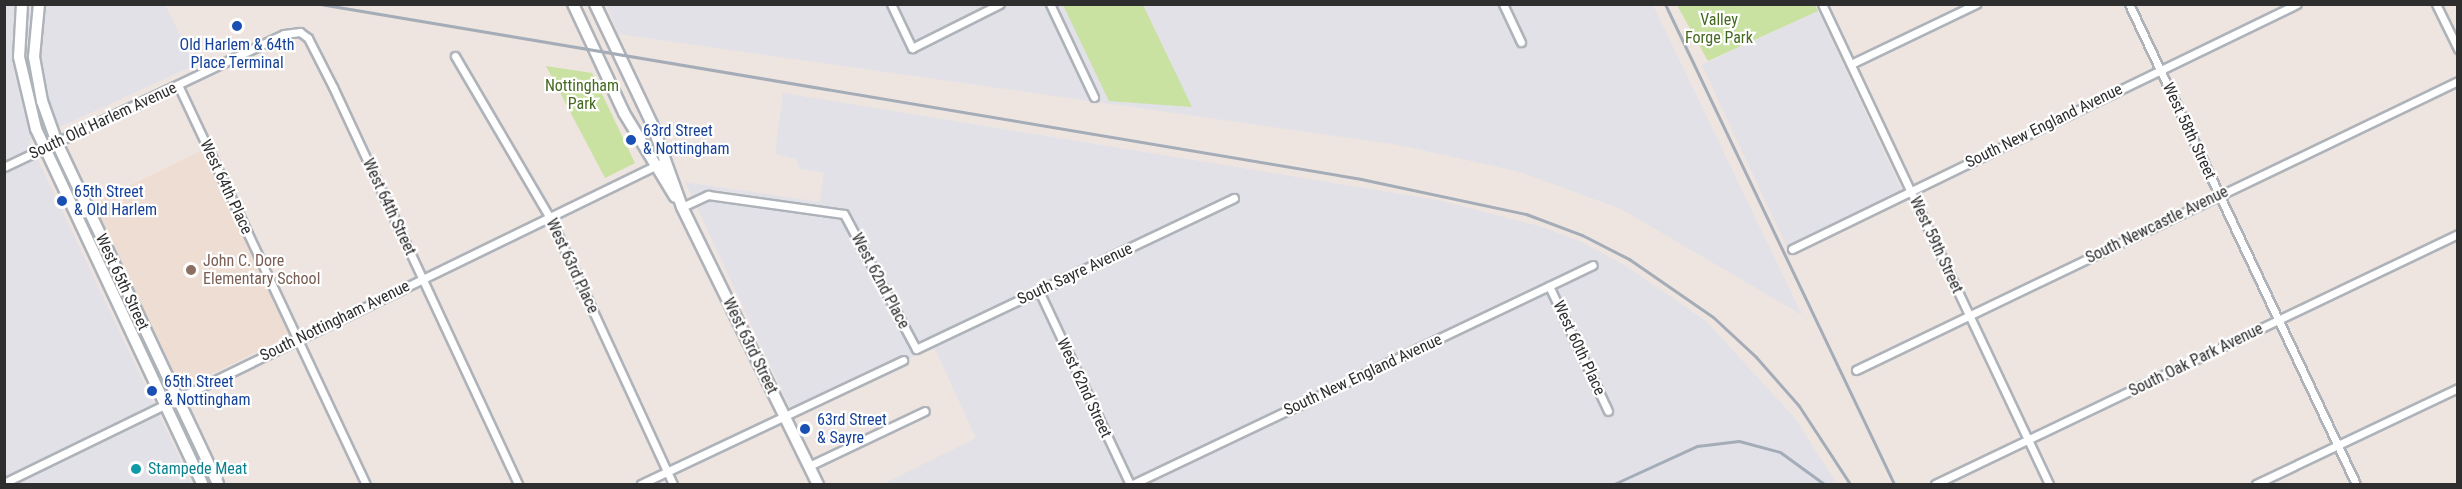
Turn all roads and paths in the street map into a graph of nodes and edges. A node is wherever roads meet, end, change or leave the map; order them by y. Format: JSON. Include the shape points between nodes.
{"nodes":[{"id":1,"x":22,"y":4,"type":"edge"},
{"id":2,"x":39,"y":4,"type":"edge"},
{"id":3,"x":573,"y":4,"type":"edge"},
{"id":4,"x":595,"y":4,"type":"edge"},
{"id":5,"x":891,"y":4,"type":"edge"},
{"id":6,"x":1000,"y":4,"type":"edge"},
{"id":7,"x":1050,"y":4,"type":"edge"},
{"id":8,"x":1503,"y":4,"type":"edge"},
{"id":9,"x":1822,"y":4,"type":"edge"},
{"id":10,"x":1976,"y":4,"type":"edge"},
{"id":11,"x":2129,"y":4,"type":"edge"},
{"id":12,"x":2297,"y":4,"type":"edge"},
{"id":13,"x":2436,"y":4,"type":"edge"},
{"id":14,"x":300,"y":32,"type":"joint"},
{"id":15,"x":1521,"y":42,"type":"dead end"},
{"id":16,"x":2457,"y":49,"type":"edge"},
{"id":17,"x":455,"y":56,"type":"dead end"},
{"id":18,"x":1851,"y":64,"type":"junction"},
{"id":19,"x":2161,"y":70,"type":"junction"},
{"id":20,"x":2457,"y":81,"type":"edge"},
{"id":21,"x":178,"y":85,"type":"junction"},
{"id":22,"x":1094,"y":97,"type":"dead end"},
{"id":23,"x":57,"y":143,"type":"junction"},
{"id":24,"x":44,"y":148,"type":"junction"},
{"id":25,"x":667,"y":160,"type":"junction"},
{"id":26,"x":4,"y":167,"type":"edge"},
{"id":27,"x":654,"y":167,"type":"junction"},
{"id":28,"x":1911,"y":192,"type":"junction"},
{"id":29,"x":2219,"y":195,"type":"junction"},
{"id":30,"x":1234,"y":198,"type":"dead end"},
{"id":31,"x":682,"y":207,"type":"junction"},
{"id":32,"x":550,"y":218,"type":"junction"},
{"id":33,"x":2457,"y":234,"type":"edge"},
{"id":34,"x":1792,"y":249,"type":"dead end"},
{"id":35,"x":1593,"y":265,"type":"dead end"},
{"id":36,"x":422,"y":279,"type":"junction"},
{"id":37,"x":1550,"y":286,"type":"junction"},
{"id":38,"x":1039,"y":291,"type":"junction"},
{"id":39,"x":1969,"y":315,"type":"junction"},
{"id":40,"x":2278,"y":320,"type":"junction"},
{"id":41,"x":298,"y":339,"type":"junction"},
{"id":42,"x":916,"y":349,"type":"joint"},
{"id":43,"x":903,"y":360,"type":"dead end"},
{"id":44,"x":1856,"y":370,"type":"dead end"},
{"id":45,"x":2457,"y":388,"type":"edge"},
{"id":46,"x":177,"y":398,"type":"junction"},
{"id":47,"x":165,"y":406,"type":"junction"},
{"id":48,"x":925,"y":411,"type":"dead end"},
{"id":49,"x":1608,"y":411,"type":"dead end"},
{"id":50,"x":785,"y":416,"type":"junction"},
{"id":51,"x":2028,"y":440,"type":"junction"},
{"id":52,"x":2338,"y":445,"type":"junction"},
{"id":53,"x":809,"y":466,"type":"junction"},
{"id":54,"x":668,"y":472,"type":"junction"},
{"id":55,"x":4,"y":483,"type":"edge"},
{"id":56,"x":202,"y":484,"type":"edge"},
{"id":57,"x":218,"y":484,"type":"edge"},
{"id":58,"x":366,"y":484,"type":"edge"},
{"id":59,"x":518,"y":484,"type":"edge"},
{"id":60,"x":641,"y":484,"type":"edge"},
{"id":61,"x":674,"y":484,"type":"edge"},
{"id":62,"x":818,"y":484,"type":"edge"},
{"id":63,"x":1131,"y":484,"type":"edge"},
{"id":64,"x":1935,"y":484,"type":"edge"},
{"id":65,"x":2049,"y":484,"type":"edge"},
{"id":66,"x":2256,"y":484,"type":"edge"},
{"id":67,"x":2356,"y":484,"type":"edge"}],
"edges":[{"from":1,"to":24,"type":"street","name":"West 65th Street","via":[[19,57],[28,104]]},
{"from":2,"to":23,"type":"street","name":"West 65th Street","via":[[34,57],[42,101]]},
{"from":3,"to":27,"type":"street","name":"West 63rd Street"},
{"from":4,"to":25,"type":"street","name":"West 63rd Street"},
{"from":5,"to":6,"type":"street","via":[[912,48]]},
{"from":7,"to":22,"type":"street"},
{"from":8,"to":15,"type":"street"},
{"from":9,"to":18,"type":"street","name":"West 59th Street"},
{"from":10,"to":18,"type":"street"},
{"from":11,"to":19,"type":"street","name":"West 58th Street"},
{"from":12,"to":19,"type":"street","name":"South New England Avenue"},
{"from":13,"to":16,"type":"street"},
{"from":14,"to":21,"type":"street","name":"South Old Harlem Avenue","via":[[285,34]]},
{"from":14,"to":36,"type":"street","name":"West 64th Street","via":[[311,43]]},
{"from":17,"to":32,"type":"street","name":"West 63rd Place"},
{"from":18,"to":28,"type":"street","name":"West 59th Street"},
{"from":19,"to":28,"type":"street","name":"South New England Avenue"},
{"from":19,"to":29,"type":"street","name":"West 58th Street"},
{"from":20,"to":29,"type":"street","name":"South Newcastle Avenue"},
{"from":21,"to":23,"type":"street","name":"South Old Harlem Avenue"},
{"from":21,"to":41,"type":"street","name":"West 64th Place"},
{"from":23,"to":24,"type":"street","name":"South Old Harlem Avenue"},
{"from":23,"to":46,"type":"street","name":"West 65th Street"},
{"from":24,"to":26,"type":"street","name":"South Old Harlem Avenue"},
{"from":24,"to":47,"type":"street","name":"West 65th Street"},
{"from":25,"to":27,"type":"street","name":"South Nottingham Avenue"},
{"from":25,"to":31,"type":"street","name":"West 63rd Street"},
{"from":27,"to":31,"type":"street","name":"West 63rd Street"},
{"from":27,"to":32,"type":"street","name":"South Nottingham Avenue"},
{"from":28,"to":34,"type":"street","name":"South New England Avenue"},
{"from":28,"to":39,"type":"street","name":"West 59th Street"},
{"from":29,"to":39,"type":"street","name":"South Newcastle Avenue"},
{"from":29,"to":40,"type":"street","name":"West 58th Street"},
{"from":30,"to":38,"type":"street","name":"South Sayre Avenue"},
{"from":31,"to":42,"type":"street","name":"West 62nd Place","via":[[708,195],[844,214]]},
{"from":31,"to":50,"type":"street","name":"West 63rd Street"},
{"from":32,"to":36,"type":"street","name":"South Nottingham Avenue"},
{"from":32,"to":54,"type":"street","name":"West 63rd Place"},
{"from":33,"to":40,"type":"street","name":"South Oak Park Avenue"},
{"from":35,"to":37,"type":"street","name":"South New England Avenue"},
{"from":36,"to":41,"type":"street","name":"South Nottingham Avenue"},
{"from":36,"to":59,"type":"street","name":"West 64th Street"},
{"from":37,"to":49,"type":"street","name":"West 60th Place"},
{"from":37,"to":63,"type":"street","name":"South New England Avenue"},
{"from":38,"to":42,"type":"street","name":"South Sayre Avenue"},
{"from":38,"to":63,"type":"street","name":"West 62nd Street"},
{"from":39,"to":44,"type":"street","name":"South Newcastle Avenue"},
{"from":39,"to":51,"type":"street","name":"West 59th Street"},
{"from":40,"to":51,"type":"street","name":"South Oak Park Avenue"},
{"from":40,"to":52,"type":"street","name":"West 58th Street"},
{"from":41,"to":46,"type":"street","name":"South Nottingham Avenue"},
{"from":41,"to":58,"type":"street","name":"West 64th Place"},
{"from":43,"to":50,"type":"street"},
{"from":45,"to":52,"type":"street"},
{"from":46,"to":47,"type":"street","name":"South Nottingham Avenue"},
{"from":46,"to":57,"type":"street","name":"West 65th Street"},
{"from":47,"to":55,"type":"street","name":"South Nottingham Avenue"},
{"from":47,"to":56,"type":"street","name":"West 65th Street"},
{"from":48,"to":53,"type":"street"},
{"from":50,"to":53,"type":"street","name":"West 63rd Street"},
{"from":50,"to":54,"type":"street"},
{"from":51,"to":64,"type":"street","name":"South Oak Park Avenue"},
{"from":51,"to":65,"type":"street","name":"West 59th Street"},
{"from":52,"to":66,"type":"street"},
{"from":52,"to":67,"type":"street","name":"West 58th Street"},
{"from":53,"to":62,"type":"street","name":"West 63rd Street"},
{"from":54,"to":60,"type":"street"},
{"from":54,"to":61,"type":"street","name":"West 63rd Place"}]}
